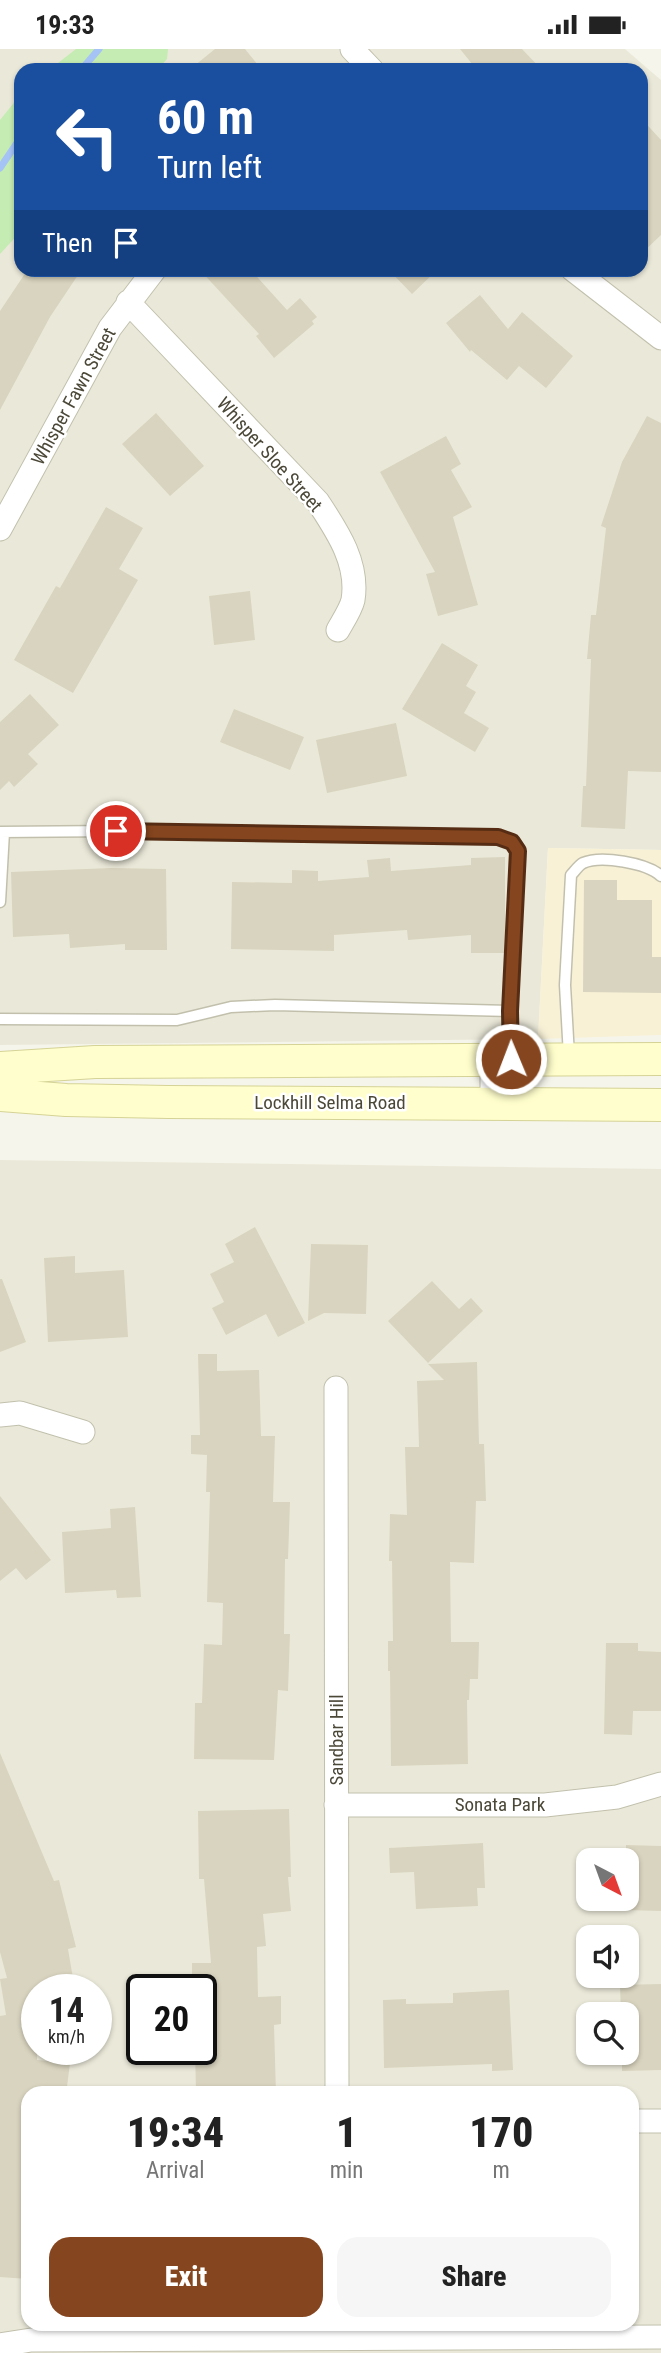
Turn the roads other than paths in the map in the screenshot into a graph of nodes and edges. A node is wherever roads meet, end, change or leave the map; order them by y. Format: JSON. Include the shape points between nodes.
{"nodes":[{"id":1,"x":148,"y":277,"type":"edge"},
{"id":2,"x":582,"y":277,"type":"edge"},
{"id":3,"x":128,"y":302,"type":"junction"},
{"id":4,"x":661,"y":338,"type":"edge"},
{"id":5,"x":0,"y":529,"type":"edge"},
{"id":6,"x":338,"y":630,"type":"dead end"},
{"id":7,"x":2,"y":832,"type":"edge"},
{"id":8,"x":661,"y":876,"type":"edge"},
{"id":9,"x":0,"y":902,"type":"edge"},
{"id":10,"x":510,"y":1011,"type":"junction"},
{"id":11,"x":0,"y":1020,"type":"edge"},
{"id":12,"x":501,"y":1059,"type":"junction"},
{"id":13,"x":569,"y":1059,"type":"junction"},
{"id":14,"x":661,"y":1059,"type":"edge"},
{"id":15,"x":0,"y":1068,"type":"edge"},
{"id":16,"x":0,"y":1095,"type":"edge"},
{"id":17,"x":492,"y":1103,"type":"junction"},
{"id":18,"x":661,"y":1105,"type":"edge"},
{"id":19,"x":336,"y":1388,"type":"dead end"},
{"id":20,"x":0,"y":1415,"type":"edge"},
{"id":21,"x":83,"y":1432,"type":"dead end"},
{"id":22,"x":661,"y":1784,"type":"edge"},
{"id":23,"x":336,"y":1805,"type":"junction"},
{"id":24,"x":337,"y":2086,"type":"edge"},
{"id":25,"x":639,"y":2121,"type":"edge"},
{"id":26,"x":661,"y":2121,"type":"edge"},
{"id":27,"x":535,"y":2331,"type":"edge"},
{"id":28,"x":574,"y":2331,"type":"edge"},
{"id":29,"x":661,"y":2337,"type":"edge"},
{"id":30,"x":0,"y":2345,"type":"edge"},
{"id":31,"x":129,"y":2347,"type":"edge"}],
"edges":[{"from":1,"to":3,"type":"street","name":"Whisper Fawn Street"},
{"from":2,"to":4,"type":"street"},
{"from":3,"to":5,"type":"street","name":"Whisper Fawn Street"},
{"from":3,"to":6,"type":"street","name":"Whisper Sloe Street","via":[[318,502],[341,538],[353,570],[353,601]]},
{"from":7,"to":9,"type":"lane"},
{"from":7,"to":10,"type":"lane","via":[[498,837],[512,842],[518,851]]},
{"from":8,"to":13,"type":"lane","via":[[622,860],[584,863],[570,875],[565,985]]},
{"from":10,"to":11,"type":"lane","via":[[275,1005],[232,1007],[177,1020]]},
{"from":10,"to":12,"type":"lane"},
{"from":12,"to":13,"type":"main road"},
{"from":12,"to":15,"type":"main road","via":[[95,1062]]},
{"from":12,"to":17,"type":"street"},
{"from":13,"to":14,"type":"main road"},
{"from":16,"to":17,"type":"main road","name":"Lockhill Selma Road","via":[[168,1102]]},
{"from":17,"to":18,"type":"main road","name":"Lockhill Selma Road"},
{"from":19,"to":23,"type":"street","name":"Sandbar Hill"},
{"from":20,"to":21,"type":"street","via":[[20,1413]]},
{"from":22,"to":23,"type":"street","name":"Sonata Park","via":[[617,1797],[545,1805]]},
{"from":23,"to":24,"type":"street","name":"Sandbar Hill"},
{"from":25,"to":26,"type":"street"},
{"from":27,"to":31,"type":"street"},
{"from":28,"to":29,"type":"street"},
{"from":30,"to":31,"type":"street","via":[[32,2340]]}]}
